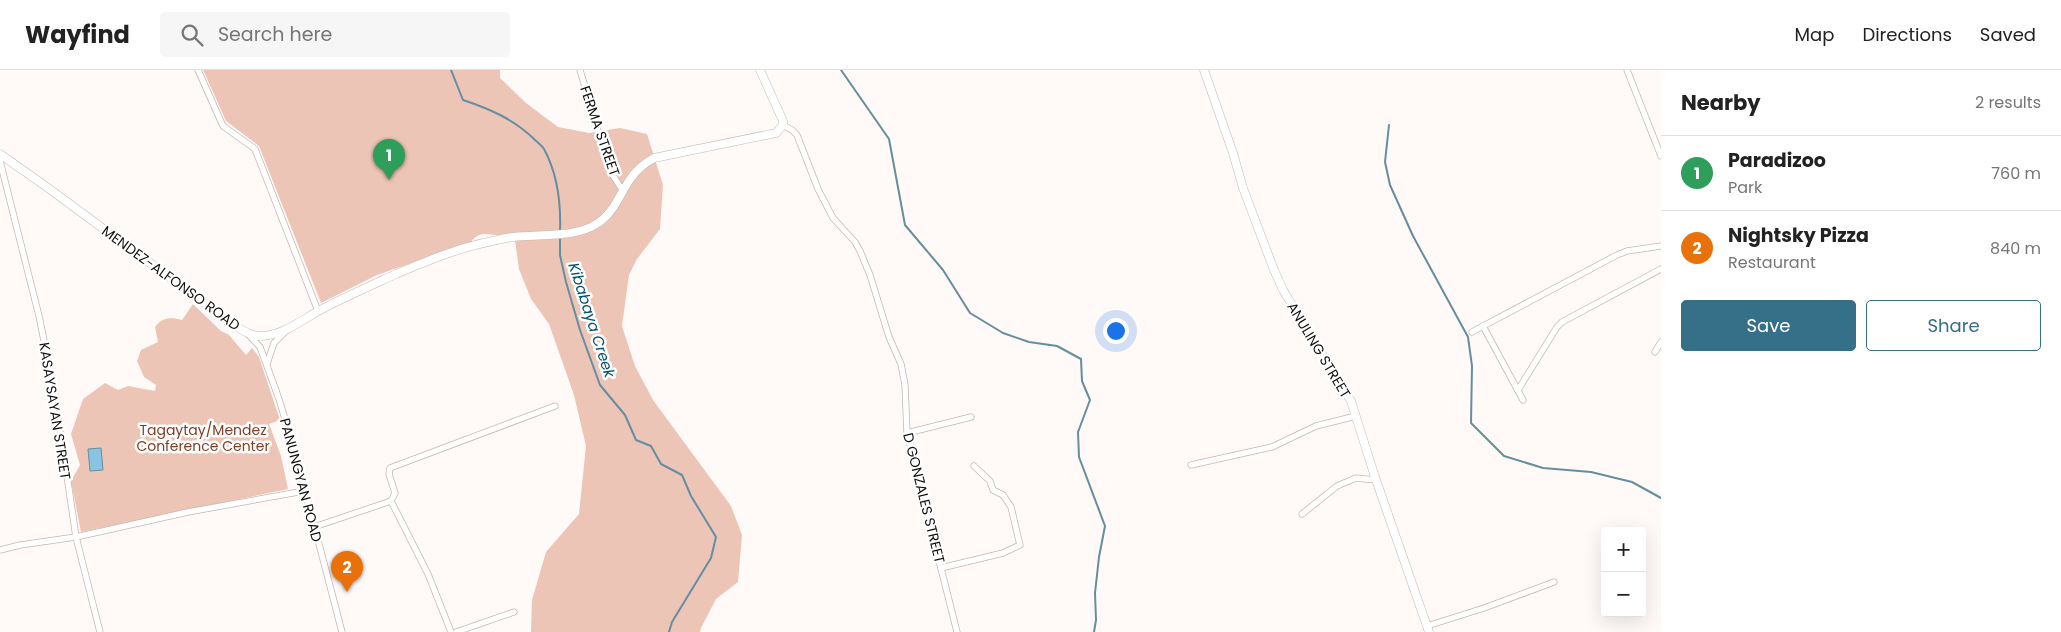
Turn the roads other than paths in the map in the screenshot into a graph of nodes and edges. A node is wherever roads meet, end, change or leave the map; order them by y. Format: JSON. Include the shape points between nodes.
{"nodes":[{"id":1,"x":198,"y":70,"type":"edge"},
{"id":2,"x":580,"y":70,"type":"edge"},
{"id":3,"x":760,"y":70,"type":"edge"},
{"id":4,"x":1204,"y":70,"type":"edge"},
{"id":5,"x":1627,"y":70,"type":"edge"},
{"id":6,"x":783,"y":126,"type":"junction"},
{"id":7,"x":0,"y":154,"type":"edge"},
{"id":8,"x":1661,"y":156,"type":"edge"},
{"id":9,"x":0,"y":161,"type":"edge"},
{"id":10,"x":623,"y":191,"type":"junction"},
{"id":11,"x":1661,"y":246,"type":"edge"},
{"id":12,"x":1661,"y":270,"type":"edge"},
{"id":13,"x":318,"y":311,"type":"junction"},
{"id":14,"x":1483,"y":326,"type":"junction"},
{"id":15,"x":288,"y":329,"type":"junction"},
{"id":16,"x":1472,"y":332,"type":"dead end"},
{"id":17,"x":247,"y":333,"type":"junction"},
{"id":18,"x":1661,"y":342,"type":"edge"},
{"id":19,"x":1655,"y":352,"type":"dead end"},
{"id":20,"x":267,"y":364,"type":"junction"},
{"id":21,"x":1518,"y":390,"type":"junction"},
{"id":22,"x":1523,"y":400,"type":"dead end"},
{"id":23,"x":555,"y":406,"type":"dead end"},
{"id":24,"x":1356,"y":416,"type":"junction"},
{"id":25,"x":971,"y":417,"type":"dead end"},
{"id":26,"x":907,"y":433,"type":"junction"},
{"id":27,"x":1191,"y":465,"type":"dead end"},
{"id":28,"x":974,"y":466,"type":"dead end"},
{"id":29,"x":1376,"y":480,"type":"junction"},
{"id":30,"x":304,"y":491,"type":"junction"},
{"id":31,"x":391,"y":500,"type":"junction"},
{"id":32,"x":1302,"y":514,"type":"dead end"},
{"id":33,"x":314,"y":527,"type":"junction"},
{"id":34,"x":76,"y":537,"type":"junction"},
{"id":35,"x":0,"y":550,"type":"edge"},
{"id":36,"x":941,"y":568,"type":"junction"},
{"id":37,"x":1554,"y":582,"type":"dead end"},
{"id":38,"x":514,"y":612,"type":"dead end"},
{"id":39,"x":1428,"y":629,"type":"edge"},
{"id":40,"x":100,"y":632,"type":"edge"},
{"id":41,"x":342,"y":632,"type":"edge"},
{"id":42,"x":451,"y":632,"type":"edge"},
{"id":43,"x":456,"y":632,"type":"edge"},
{"id":44,"x":957,"y":632,"type":"edge"}],
"edges":[{"from":1,"to":13,"type":"street","via":[[223,126],[255,149]]},
{"from":2,"to":10,"type":"street","name":"FERMA STREET","via":[[610,172]]},
{"from":3,"to":6,"type":"main road"},
{"from":4,"to":24,"type":"main road","name":"ANULING STREET","via":[[1274,270],[1340,381]]},
{"from":5,"to":8,"type":"street"},
{"from":6,"to":10,"type":"main road","name":"MENDEZ-ALFONSO ROAD","via":[[776,133],[654,158],[637,170]]},
{"from":6,"to":26,"type":"street","name":"D GONZALES STREET","via":[[797,135],[833,218],[860,251],[904,378]]},
{"from":7,"to":17,"type":"main road","name":"MENDEZ-ALFONSO ROAD"},
{"from":9,"to":34,"type":"street","name":"KASAYSAYAN STREET","via":[[27,264],[55,394]]},
{"from":10,"to":13,"type":"main road","name":"MENDEZ-ALFONSO ROAD","via":[[616,205],[599,223],[551,236],[483,243],[383,280]]},
{"from":11,"to":14,"type":"street","via":[[1617,255]]},
{"from":12,"to":21,"type":"street","via":[[1562,322]]},
{"from":13,"to":15,"type":"main road","name":"MENDEZ-ALFONSO ROAD"},
{"from":14,"to":16,"type":"street"},
{"from":14,"to":21,"type":"street"},
{"from":15,"to":17,"type":"main road","name":"MENDEZ-ALFONSO ROAD","via":[[260,336]]},
{"from":15,"to":20,"type":"street","via":[[274,343]]},
{"from":17,"to":20,"type":"street","name":"PANUNGYAN ROAD","via":[[260,347]]},
{"from":18,"to":19,"type":"street"},
{"from":20,"to":30,"type":"street","name":"PANUNGYAN ROAD"},
{"from":21,"to":22,"type":"street"},
{"from":23,"to":31,"type":"street","via":[[390,468],[395,493]]},
{"from":24,"to":27,"type":"street","via":[[1316,426],[1272,447]]},
{"from":24,"to":29,"type":"main road","name":"ANULING STREET"},
{"from":25,"to":26,"type":"street"},
{"from":26,"to":36,"type":"street","name":"D GONZALES STREET"},
{"from":28,"to":36,"type":"street","via":[[1011,507],[1020,546]]},
{"from":29,"to":32,"type":"street","via":[[1356,478],[1336,486]]},
{"from":29,"to":39,"type":"main road","name":"ANULING STREET"},
{"from":30,"to":33,"type":"street","name":"PANUNGYAN ROAD"},
{"from":30,"to":34,"type":"street"},
{"from":31,"to":33,"type":"street"},
{"from":31,"to":42,"type":"street","via":[[428,574]]},
{"from":33,"to":41,"type":"street","name":"PANUNGYAN ROAD"},
{"from":34,"to":35,"type":"street"},
{"from":34,"to":40,"type":"street","name":"KASAYSAYAN STREET"},
{"from":36,"to":44,"type":"street","name":"D GONZALES STREET"},
{"from":37,"to":39,"type":"street"},
{"from":38,"to":43,"type":"street"}]}
